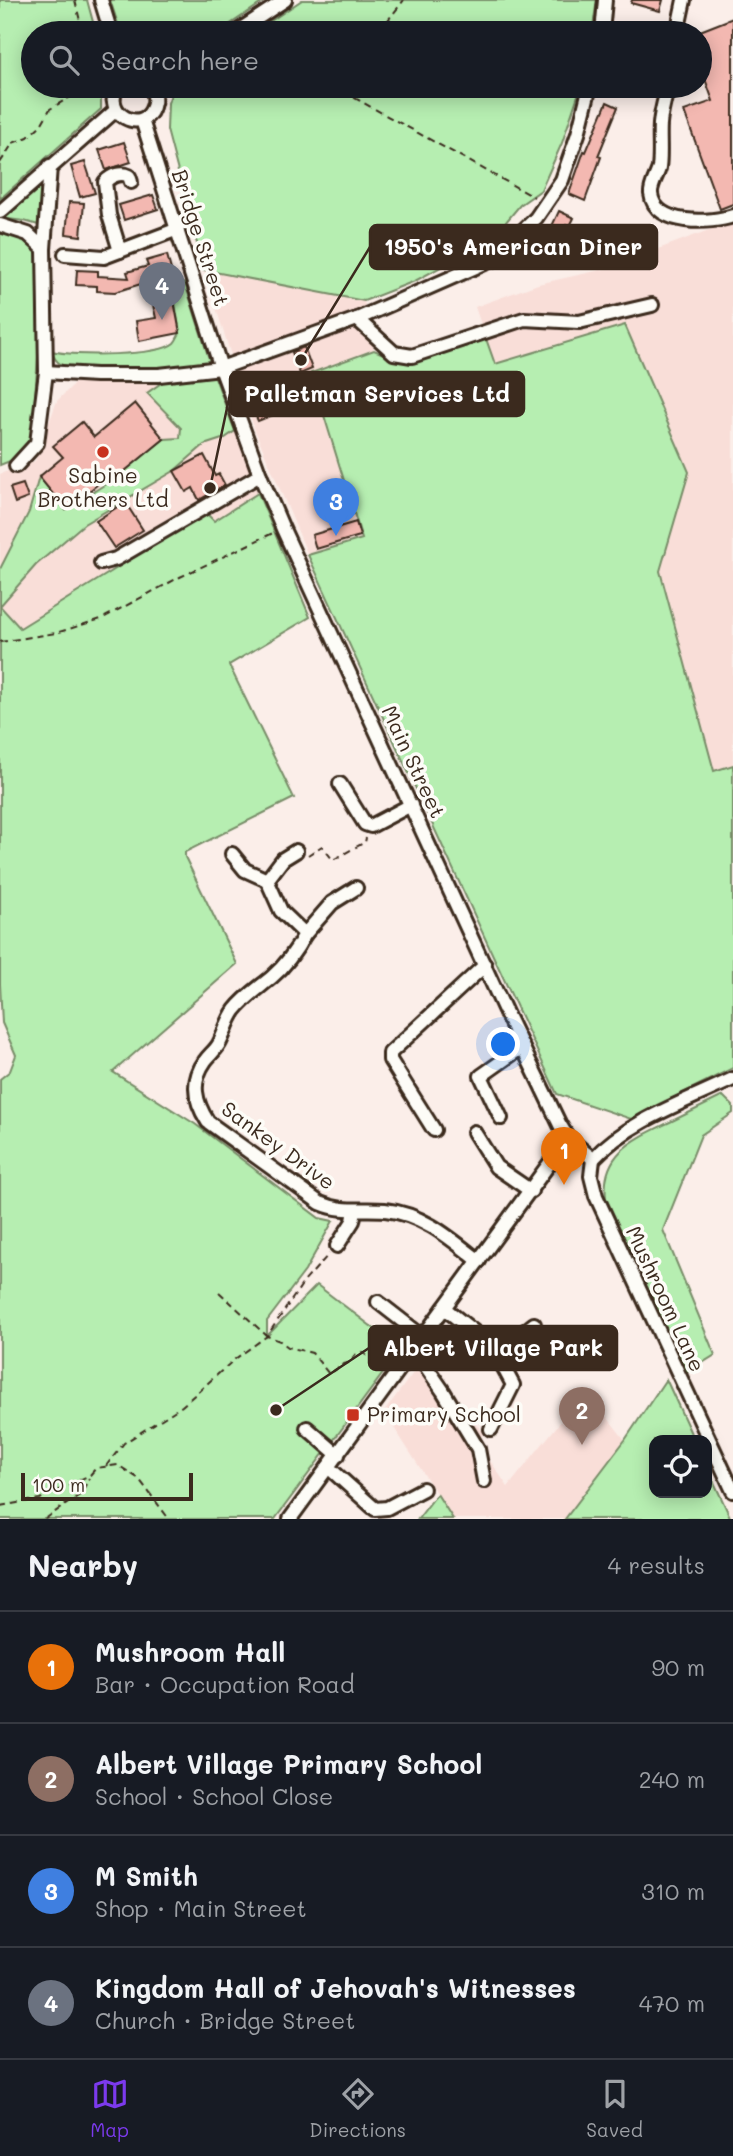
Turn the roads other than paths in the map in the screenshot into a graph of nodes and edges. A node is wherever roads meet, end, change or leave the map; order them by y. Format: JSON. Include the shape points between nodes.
{"nodes":[{"id":1,"x":100,"y":0,"type":"edge"},
{"id":2,"x":285,"y":0,"type":"edge"},
{"id":3,"x":605,"y":0,"type":"edge"},
{"id":4,"x":684,"y":0,"type":"edge"},
{"id":5,"x":107,"y":21,"type":"edge"},
{"id":6,"x":253,"y":21,"type":"edge"},
{"id":7,"x":602,"y":21,"type":"edge"},
{"id":8,"x":680,"y":21,"type":"edge"},
{"id":9,"x":114,"y":98,"type":"edge"},
{"id":10,"x":154,"y":98,"type":"edge"},
{"id":11,"x":587,"y":98,"type":"edge"},
{"id":12,"x":665,"y":98,"type":"edge"},
{"id":13,"x":116,"y":110,"type":"junction"},
{"id":14,"x":142,"y":120,"type":"junction"},
{"id":15,"x":50,"y":166,"type":"junction"},
{"id":16,"x":131,"y":182,"type":"dead end"},
{"id":17,"x":0,"y":212,"type":"edge"},
{"id":18,"x":733,"y":216,"type":"edge"},
{"id":19,"x":0,"y":225,"type":"edge"},
{"id":20,"x":178,"y":229,"type":"junction"},
{"id":21,"x":44,"y":249,"type":"junction"},
{"id":22,"x":120,"y":251,"type":"junction"},
{"id":23,"x":65,"y":254,"type":"dead end"},
{"id":24,"x":652,"y":305,"type":"dead end"},
{"id":25,"x":357,"y":319,"type":"junction"},
{"id":26,"x":221,"y":368,"type":"junction"},
{"id":27,"x":46,"y":372,"type":"junction"},
{"id":28,"x":16,"y":466,"type":"dead end"},
{"id":29,"x":260,"y":474,"type":"junction"},
{"id":30,"x":101,"y":563,"type":"dead end"},
{"id":31,"x":340,"y":784,"type":"dead end"},
{"id":32,"x":411,"y":805,"type":"junction"},
{"id":33,"x":296,"y":851,"type":"road end"},
{"id":34,"x":232,"y":854,"type":"dead end"},
{"id":35,"x":267,"y":880,"type":"junction"},
{"id":36,"x":356,"y":888,"type":"dead end"},
{"id":37,"x":305,"y":934,"type":"junction"},
{"id":38,"x":485,"y":965,"type":"junction"},
{"id":39,"x":522,"y":1047,"type":"junction"},
{"id":40,"x":733,"y":1079,"type":"edge"},
{"id":41,"x":501,"y":1118,"type":"dead end"},
{"id":42,"x":434,"y":1129,"type":"dead end"},
{"id":43,"x":474,"y":1132,"type":"dead end"},
{"id":44,"x":568,"y":1138,"type":"junction"},
{"id":45,"x":593,"y":1159,"type":"junction"},
{"id":46,"x":531,"y":1191,"type":"junction"},
{"id":47,"x":355,"y":1210,"type":"junction"},
{"id":48,"x":337,"y":1246,"type":"road end"},
{"id":49,"x":479,"y":1261,"type":"junction"},
{"id":50,"x":378,"y":1302,"type":"dead end"},
{"id":51,"x":444,"y":1308,"type":"junction"},
{"id":52,"x":534,"y":1324,"type":"dead end"},
{"id":53,"x":423,"y":1337,"type":"junction"},
{"id":54,"x":414,"y":1349,"type":"junction"},
{"id":55,"x":496,"y":1354,"type":"junction"},
{"id":56,"x":307,"y":1428,"type":"dead end"},
{"id":57,"x":491,"y":1429,"type":"dead end"},
{"id":58,"x":338,"y":1455,"type":"junction"},
{"id":59,"x":328,"y":1467,"type":"junction"},
{"id":60,"x":484,"y":1481,"type":"dead end"},
{"id":61,"x":423,"y":1489,"type":"dead end"},
{"id":62,"x":733,"y":1491,"type":"edge"},
{"id":63,"x":290,"y":1519,"type":"edge"}],
"edges":[{"from":1,"to":5,"type":"street"},
{"from":2,"to":6,"type":"street"},
{"from":3,"to":7,"type":"street"},
{"from":4,"to":8,"type":"street"},
{"from":9,"to":13,"type":"street"},
{"from":10,"to":14,"type":"street","via":[[155,104]]},
{"from":11,"to":25,"type":"street","via":[[562,180],[536,218],[494,259]]},
{"from":12,"to":18,"type":"street","via":[[659,168],[651,194],[655,202],[662,212],[680,219],[709,222]]},
{"from":13,"to":14,"type":"street","via":[[129,120]]},
{"from":13,"to":15,"type":"street"},
{"from":14,"to":20,"type":"street","name":"Bridge Street"},
{"from":15,"to":17,"type":"street"},
{"from":15,"to":21,"type":"street"},
{"from":16,"to":22,"type":"street","via":[[123,174],[105,182]]},
{"from":19,"to":21,"type":"street","via":[[28,234]]},
{"from":20,"to":22,"type":"street"},
{"from":20,"to":26,"type":"street","name":"Bridge Street"},
{"from":21,"to":27,"type":"street"},
{"from":22,"to":23,"type":"street","via":[[104,257]]},
{"from":24,"to":25,"type":"street","via":[[579,322],[524,319],[412,356],[394,353]]},
{"from":25,"to":26,"type":"street"},
{"from":26,"to":27,"type":"street","via":[[159,375]]},
{"from":26,"to":29,"type":"street","name":"Main Street"},
{"from":27,"to":28,"type":"street","via":[[37,443]]},
{"from":29,"to":30,"type":"street","via":[[116,559]]},
{"from":29,"to":32,"type":"street","name":"Main Street"},
{"from":31,"to":32,"type":"street","via":[[365,824],[372,826]]},
{"from":32,"to":38,"type":"street","name":"Main Street"},
{"from":33,"to":35,"type":"street","via":[[283,859]]},
{"from":34,"to":35,"type":"street","via":[[245,870]]},
{"from":35,"to":37,"type":"street","via":[[281,911]]},
{"from":36,"to":37,"type":"street","name":"Sankey Drive","via":[[339,897]]},
{"from":37,"to":47,"type":"street","name":"Sankey Drive","via":[[274,976],[236,1009],[195,1078],[196,1096],[208,1122],[320,1203],[335,1210]]},
{"from":38,"to":39,"type":"street","name":"Main Street"},
{"from":38,"to":42,"type":"street","via":[[390,1053],[390,1060]]},
{"from":39,"to":41,"type":"street","via":[[481,1076]]},
{"from":39,"to":44,"type":"street","name":"Main Street"},
{"from":40,"to":45,"type":"street","via":[[622,1133]]},
{"from":43,"to":46,"type":"street","via":[[496,1167]]},
{"from":44,"to":45,"type":"street","name":"Main Street"},
{"from":44,"to":46,"type":"street"},
{"from":45,"to":62,"type":"street","name":"Mushroom Lane","via":[[596,1196]]},
{"from":46,"to":49,"type":"street"},
{"from":47,"to":48,"type":"street"},
{"from":47,"to":49,"type":"street","name":"Sankey Drive","via":[[414,1216],[438,1228]]},
{"from":49,"to":51,"type":"street"},
{"from":50,"to":53,"type":"street"},
{"from":51,"to":53,"type":"street"},
{"from":51,"to":55,"type":"street"},
{"from":52,"to":55,"type":"street"},
{"from":53,"to":54,"type":"street"},
{"from":54,"to":58,"type":"street"},
{"from":54,"to":60,"type":"street","via":[[478,1450]]},
{"from":55,"to":57,"type":"street","via":[[513,1385]]},
{"from":56,"to":58,"type":"street"},
{"from":58,"to":59,"type":"street"},
{"from":59,"to":61,"type":"street","via":[[375,1509],[387,1508]]},
{"from":59,"to":63,"type":"street"}]}
